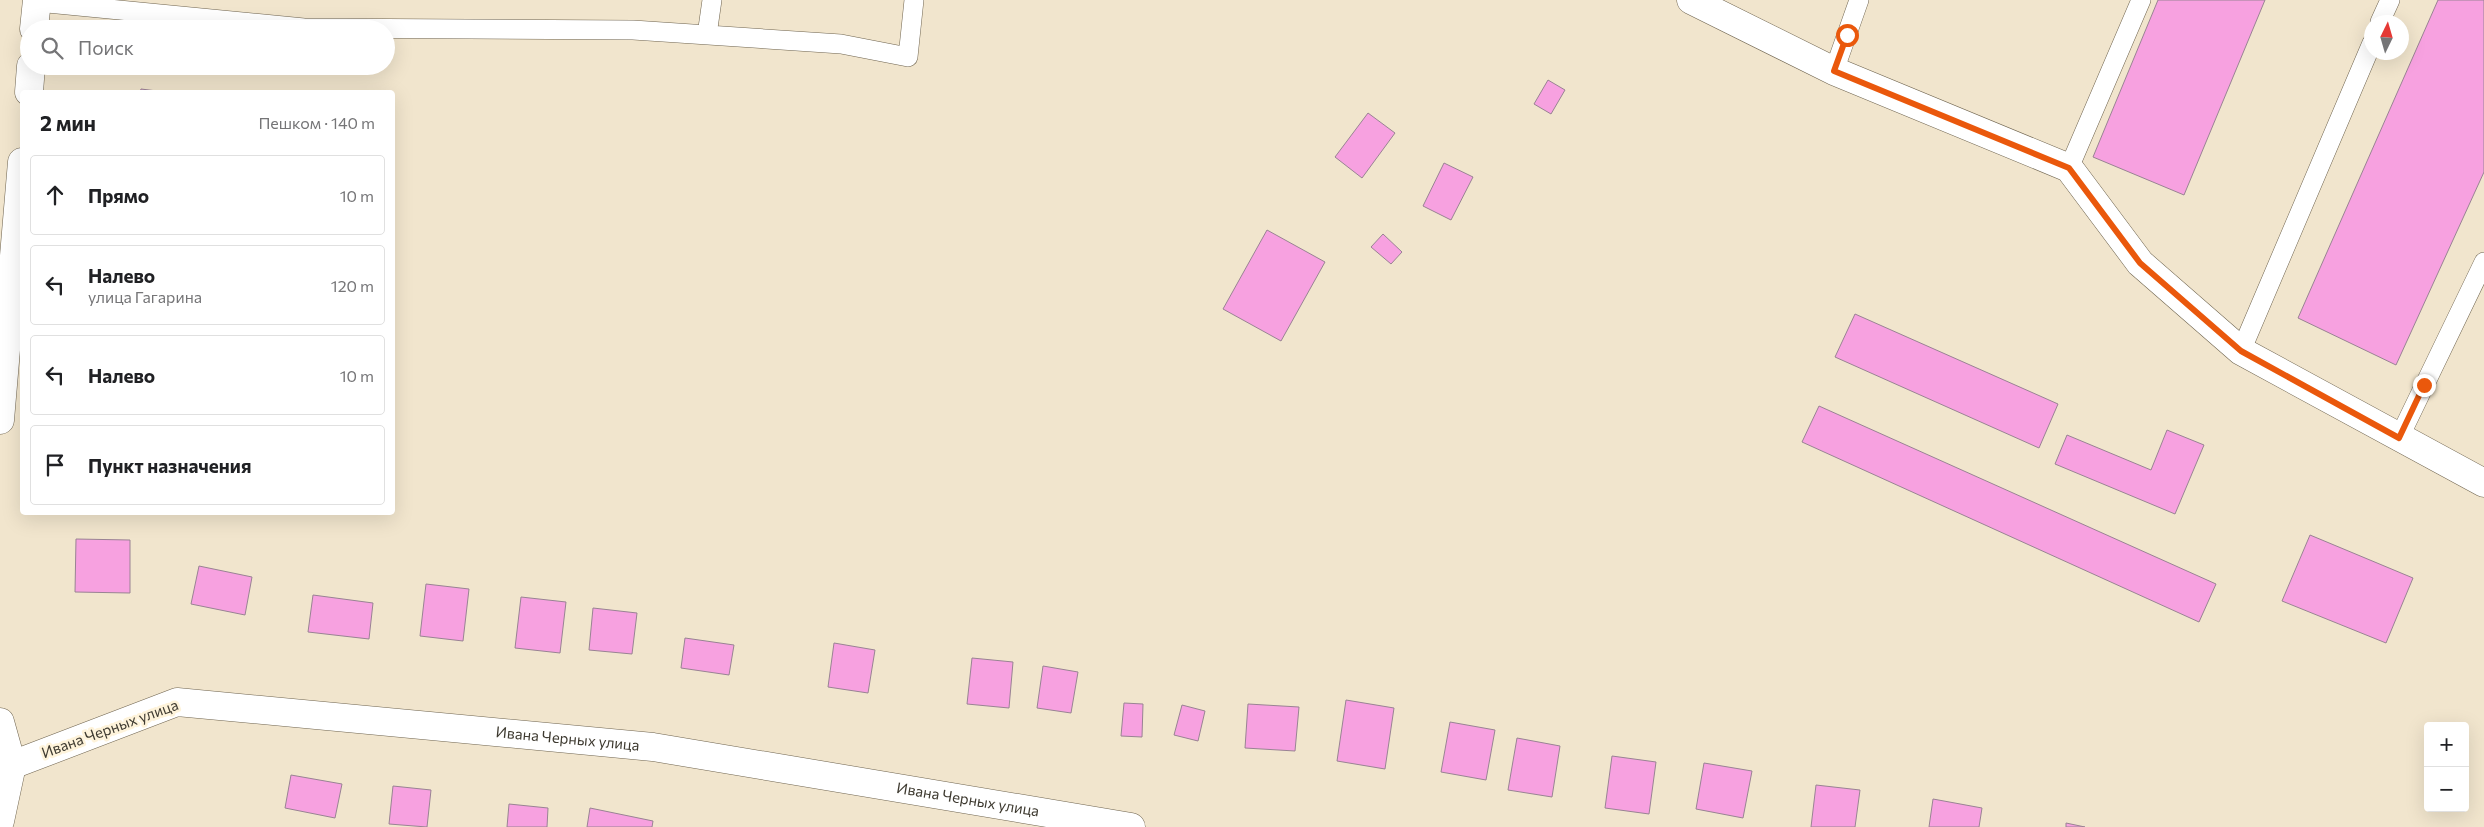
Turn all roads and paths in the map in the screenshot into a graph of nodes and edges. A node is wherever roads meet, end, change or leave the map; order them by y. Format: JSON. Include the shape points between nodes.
{"nodes":[{"id":1,"x":712,"y":0,"type":"edge"},
{"id":2,"x":914,"y":0,"type":"edge"},
{"id":3,"x":1692,"y":0,"type":"edge"},
{"id":4,"x":1860,"y":0,"type":"edge"},
{"id":5,"x":2141,"y":0,"type":"edge"},
{"id":6,"x":2390,"y":0,"type":"edge"},
{"id":7,"x":37,"y":1,"type":"edge"},
{"id":8,"x":2383,"y":15,"type":"edge"},
{"id":9,"x":35,"y":20,"type":"edge"},
{"id":10,"x":225,"y":20,"type":"edge"},
{"id":11,"x":395,"y":29,"type":"edge"},
{"id":12,"x":707,"y":35,"type":"junction"},
{"id":13,"x":2365,"y":60,"type":"edge"},
{"id":14,"x":1834,"y":71,"type":"junction"},
{"id":15,"x":30,"y":75,"type":"edge"},
{"id":16,"x":29,"y":90,"type":"edge"},
{"id":17,"x":2069,"y":168,"type":"junction"},
{"id":18,"x":20,"y":185,"type":"edge"},
{"id":19,"x":2484,"y":262,"type":"edge"},
{"id":20,"x":2241,"y":351,"type":"junction"},
{"id":21,"x":0,"y":420,"type":"edge"},
{"id":22,"x":2399,"y":438,"type":"junction"},
{"id":23,"x":2484,"y":484,"type":"edge"},
{"id":24,"x":0,"y":722,"type":"edge"},
{"id":25,"x":12,"y":765,"type":"junction"},
{"id":26,"x":0,"y":821,"type":"edge"},
{"id":27,"x":1131,"y":827,"type":"edge"}],
"edges":[{"from":1,"to":12,"type":"lane"},
{"from":2,"to":12,"type":"lane","via":[[908,57],[841,44]]},
{"from":3,"to":14,"type":"street"},
{"from":4,"to":14,"type":"lane"},
{"from":5,"to":17,"type":"lane"},
{"from":6,"to":8,"type":"lane"},
{"from":7,"to":9,"type":"street"},
{"from":7,"to":10,"type":"lane"},
{"from":11,"to":12,"type":"lane","via":[[633,30]]},
{"from":13,"to":20,"type":"lane"},
{"from":14,"to":17,"type":"street"},
{"from":15,"to":16,"type":"street"},
{"from":17,"to":20,"type":"street","via":[[2140,263]]},
{"from":18,"to":21,"type":"street"},
{"from":19,"to":22,"type":"lane"},
{"from":20,"to":22,"type":"street"},
{"from":22,"to":23,"type":"street"},
{"from":24,"to":25,"type":"street"},
{"from":25,"to":26,"type":"street"},
{"from":25,"to":27,"type":"street","name":"Ивана Черных улица","via":[[177,702],[652,747]]}]}
